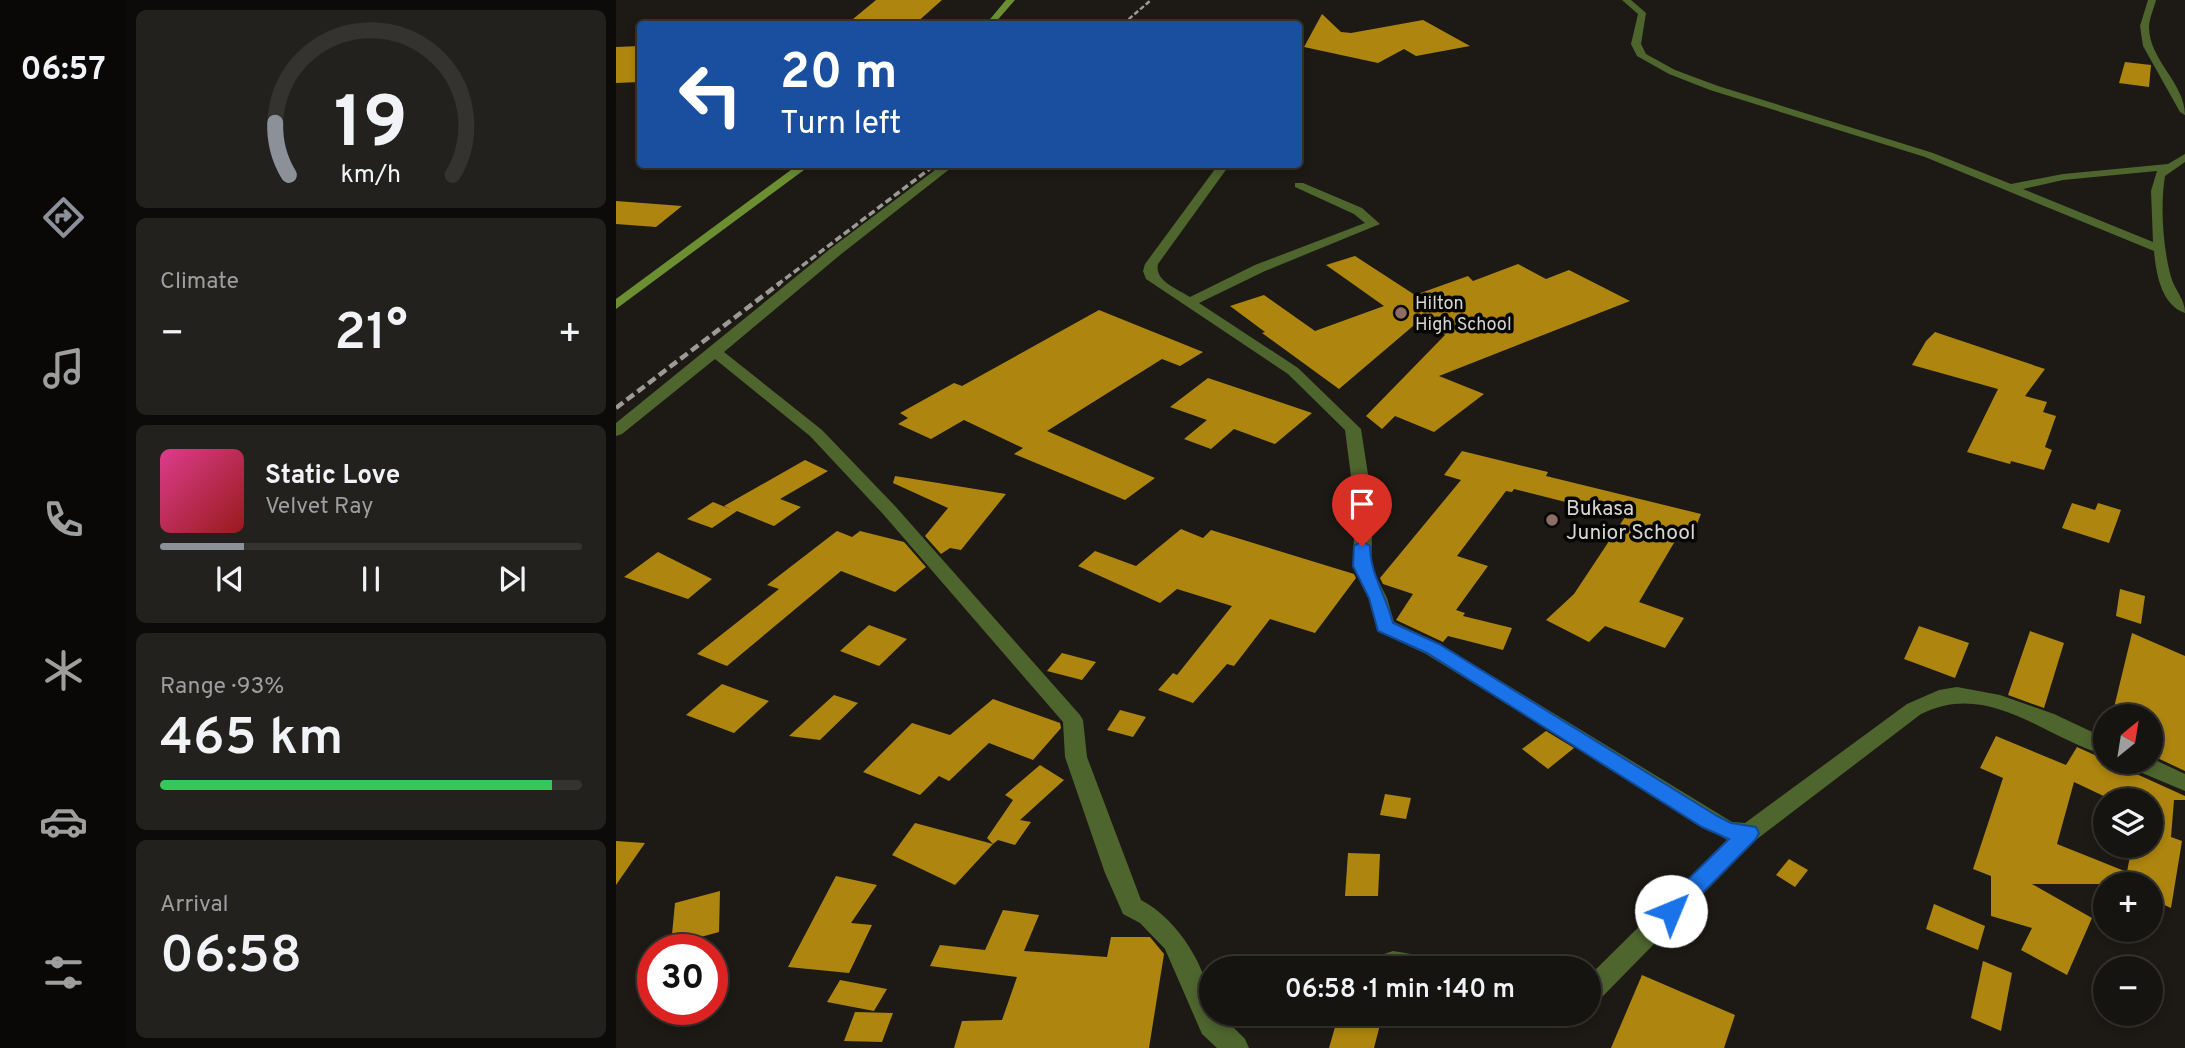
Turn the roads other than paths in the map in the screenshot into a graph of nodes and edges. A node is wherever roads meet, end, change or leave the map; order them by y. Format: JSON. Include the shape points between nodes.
{"nodes":[{"id":1,"x":1011,"y":0,"type":"edge"},
{"id":2,"x":1626,"y":0,"type":"edge"},
{"id":3,"x":2152,"y":0,"type":"edge"},
{"id":4,"x":993,"y":21,"type":"edge"},
{"id":5,"x":2185,"y":112,"type":"edge"},
{"id":6,"x":2185,"y":157,"type":"edge"},
{"id":7,"x":2169,"y":167,"type":"junction"},
{"id":8,"x":802,"y":168,"type":"edge"},
{"id":9,"x":946,"y":168,"type":"edge"},
{"id":10,"x":1221,"y":168,"type":"edge"},
{"id":11,"x":1298,"y":185,"type":"dead end"},
{"id":12,"x":2010,"y":188,"type":"junction"},
{"id":13,"x":2160,"y":249,"type":"junction"},
{"id":14,"x":1189,"y":303,"type":"junction"},
{"id":15,"x":616,"y":305,"type":"edge"},
{"id":16,"x":2185,"y":309,"type":"edge"},
{"id":17,"x":715,"y":352,"type":"junction"},
{"id":18,"x":616,"y":431,"type":"edge"},
{"id":19,"x":2093,"y":742,"type":"edge"},
{"id":20,"x":2163,"y":773,"type":"edge"},
{"id":21,"x":2185,"y":783,"type":"edge"},
{"id":22,"x":1749,"y":833,"type":"junction"},
{"id":23,"x":1601,"y":981,"type":"edge"},
{"id":24,"x":1236,"y":1048,"type":"edge"}],
"edges":[{"from":1,"to":4,"type":"main road"},
{"from":2,"to":12,"type":"street","via":[[1642,13],[1636,44],[1642,56],[1672,72],[1929,155]]},
{"from":3,"to":5,"type":"street","via":[[2144,26],[2148,46]]},
{"from":6,"to":7,"type":"street"},
{"from":7,"to":12,"type":"street","via":[[2063,177]]},
{"from":7,"to":13,"type":"street","via":[[2160,175],[2157,191]]},
{"from":8,"to":15,"type":"main road"},
{"from":9,"to":17,"type":"street"},
{"from":10,"to":14,"type":"street","via":[[1150,271],[1153,279]]},
{"from":11,"to":14,"type":"street","via":[[1358,211],[1374,224],[1260,268]]},
{"from":12,"to":13,"type":"street"},
{"from":13,"to":16,"type":"street","via":[[2168,287]]},
{"from":14,"to":22,"type":"street","via":[[1293,371],[1353,429],[1364,508],[1362,566],[1385,626],[1433,649],[1710,821],[1728,831]]},
{"from":17,"to":18,"type":"street"},
{"from":17,"to":24,"type":"street","via":[[816,433],[1073,720],[1076,757],[1132,907],[1149,916],[1174,942],[1211,1025]]},
{"from":19,"to":22,"type":"street","via":[[2011,705],[1966,696],[1941,697],[1914,709]]},
{"from":20,"to":21,"type":"street"},
{"from":22,"to":23,"type":"street"}]}
